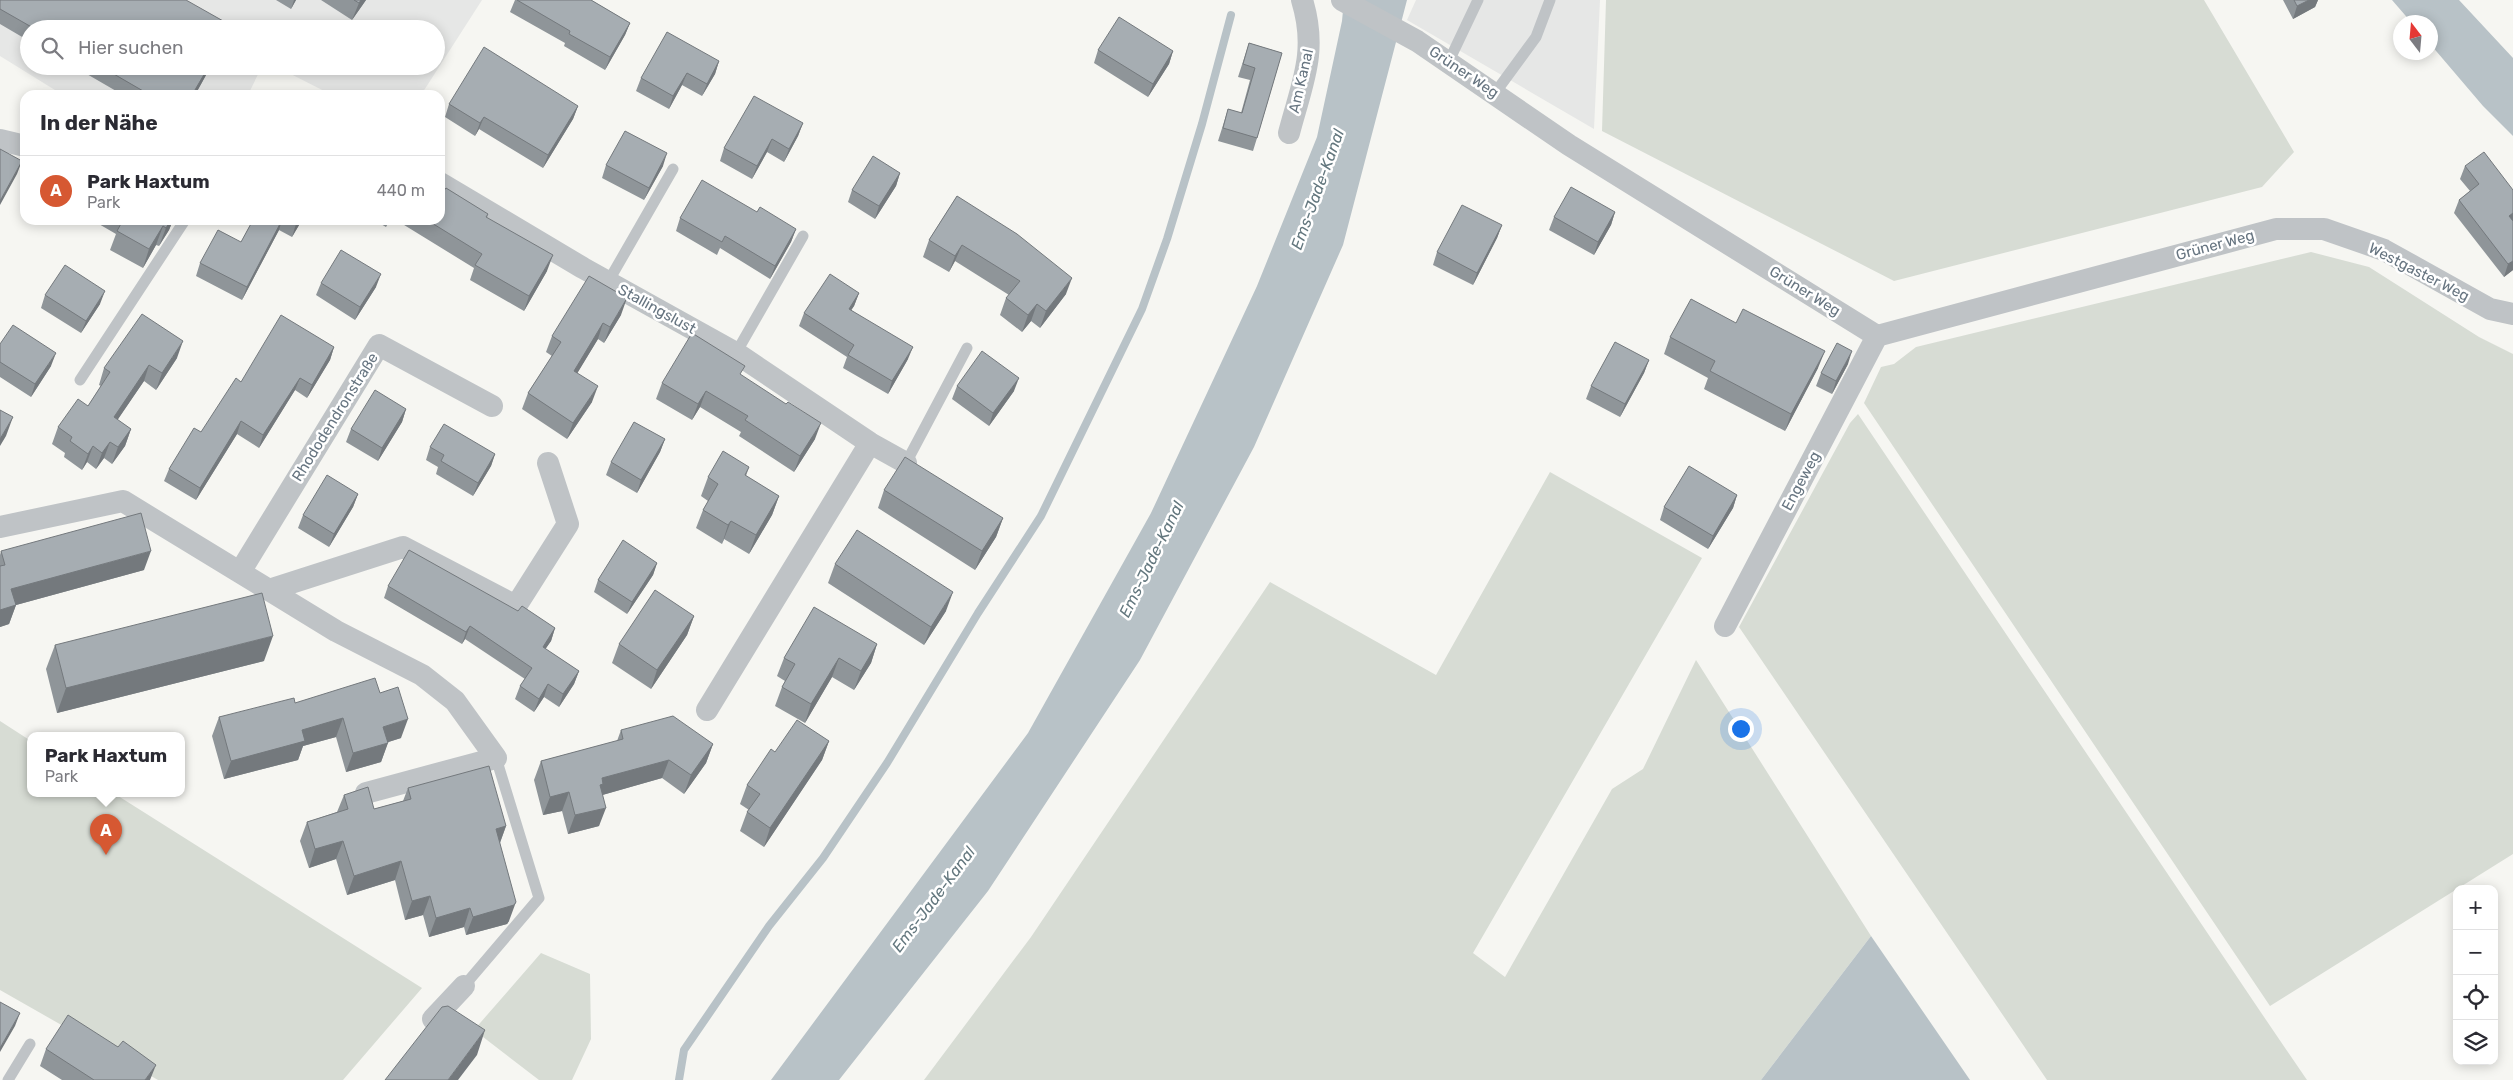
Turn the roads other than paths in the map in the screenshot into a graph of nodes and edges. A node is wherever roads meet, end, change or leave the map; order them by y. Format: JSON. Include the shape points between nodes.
{"nodes":[{"id":1,"x":1302,"y":0,"type":"edge"},
{"id":2,"x":1342,"y":0,"type":"edge"},
{"id":3,"x":1478,"y":0,"type":"edge"},
{"id":4,"x":1550,"y":0,"type":"edge"},
{"id":5,"x":1449,"y":61,"type":"junction"},
{"id":6,"x":1495,"y":93,"type":"junction"},
{"id":7,"x":1289,"y":133,"type":"dead end"},
{"id":8,"x":0,"y":140,"type":"edge"},
{"id":9,"x":20,"y":145,"type":"edge"},
{"id":10,"x":673,"y":169,"type":"dead end"},
{"id":11,"x":445,"y":186,"type":"edge"},
{"id":12,"x":182,"y":225,"type":"edge"},
{"id":13,"x":2324,"y":229,"type":"joint"},
{"id":14,"x":803,"y":236,"type":"dead end"},
{"id":15,"x":608,"y":282,"type":"junction"},
{"id":16,"x":2513,"y":314,"type":"edge"},
{"id":17,"x":1877,"y":336,"type":"junction"},
{"id":18,"x":967,"y":348,"type":"dead end"},
{"id":19,"x":736,"y":354,"type":"junction"},
{"id":20,"x":80,"y":380,"type":"dead end"},
{"id":21,"x":492,"y":406,"type":"dead end"},
{"id":22,"x":870,"y":443,"type":"junction"},
{"id":23,"x":548,"y":463,"type":"dead end"},
{"id":24,"x":906,"y":463,"type":"joint"},
{"id":25,"x":0,"y":527,"type":"edge"},
{"id":26,"x":240,"y":572,"type":"junction"},
{"id":27,"x":269,"y":590,"type":"junction"},
{"id":28,"x":1725,"y":626,"type":"dead end"},
{"id":29,"x":707,"y":710,"type":"dead end"},
{"id":30,"x":496,"y":758,"type":"junction"},
{"id":31,"x":366,"y":793,"type":"edge"},
{"id":32,"x":464,"y":986,"type":"joint"},
{"id":33,"x":433,"y":1019,"type":"edge"},
{"id":34,"x":30,"y":1044,"type":"dead end"},
{"id":35,"x":8,"y":1080,"type":"edge"}],
"edges":[{"from":1,"to":7,"type":"street","name":"Am Kanal","via":[[1309,24],[1310,52]]},
{"from":2,"to":5,"type":"street","name":"Grüner Weg"},
{"from":3,"to":5,"type":"lane"},
{"from":4,"to":6,"type":"lane","via":[[1536,37]]},
{"from":5,"to":6,"type":"street","name":"Grüner Weg"},
{"from":6,"to":17,"type":"street","name":"Grüner Weg","via":[[1568,145]]},
{"from":8,"to":9,"type":"street"},
{"from":10,"to":15,"type":"lane"},
{"from":11,"to":15,"type":"street","name":"Stallingslust"},
{"from":12,"to":20,"type":"lane"},
{"from":13,"to":16,"type":"street","name":"Westgaster Weg","via":[[2384,250],[2490,309]]},
{"from":13,"to":17,"type":"street","name":"Grüner Weg","via":[[2276,229]]},
{"from":14,"to":19,"type":"lane"},
{"from":15,"to":19,"type":"street","name":"Stallingslust"},
{"from":17,"to":28,"type":"street","name":"Engeweg"},
{"from":18,"to":24,"type":"lane"},
{"from":19,"to":22,"type":"street","name":"Stallingslust"},
{"from":21,"to":26,"type":"street","name":"Rhododendronstraße","via":[[380,345]]},
{"from":22,"to":24,"type":"street","name":"Stallingslust"},
{"from":22,"to":29,"type":"street"},
{"from":23,"to":27,"type":"street","via":[[568,524],[516,606],[403,547]]},
{"from":25,"to":26,"type":"street","via":[[123,501]]},
{"from":26,"to":27,"type":"street"},
{"from":27,"to":30,"type":"street","via":[[336,631],[422,675],[455,700]]},
{"from":30,"to":31,"type":"street"},
{"from":30,"to":32,"type":"lane","via":[[538,898]]},
{"from":32,"to":33,"type":"street"},
{"from":34,"to":35,"type":"lane"}]}
